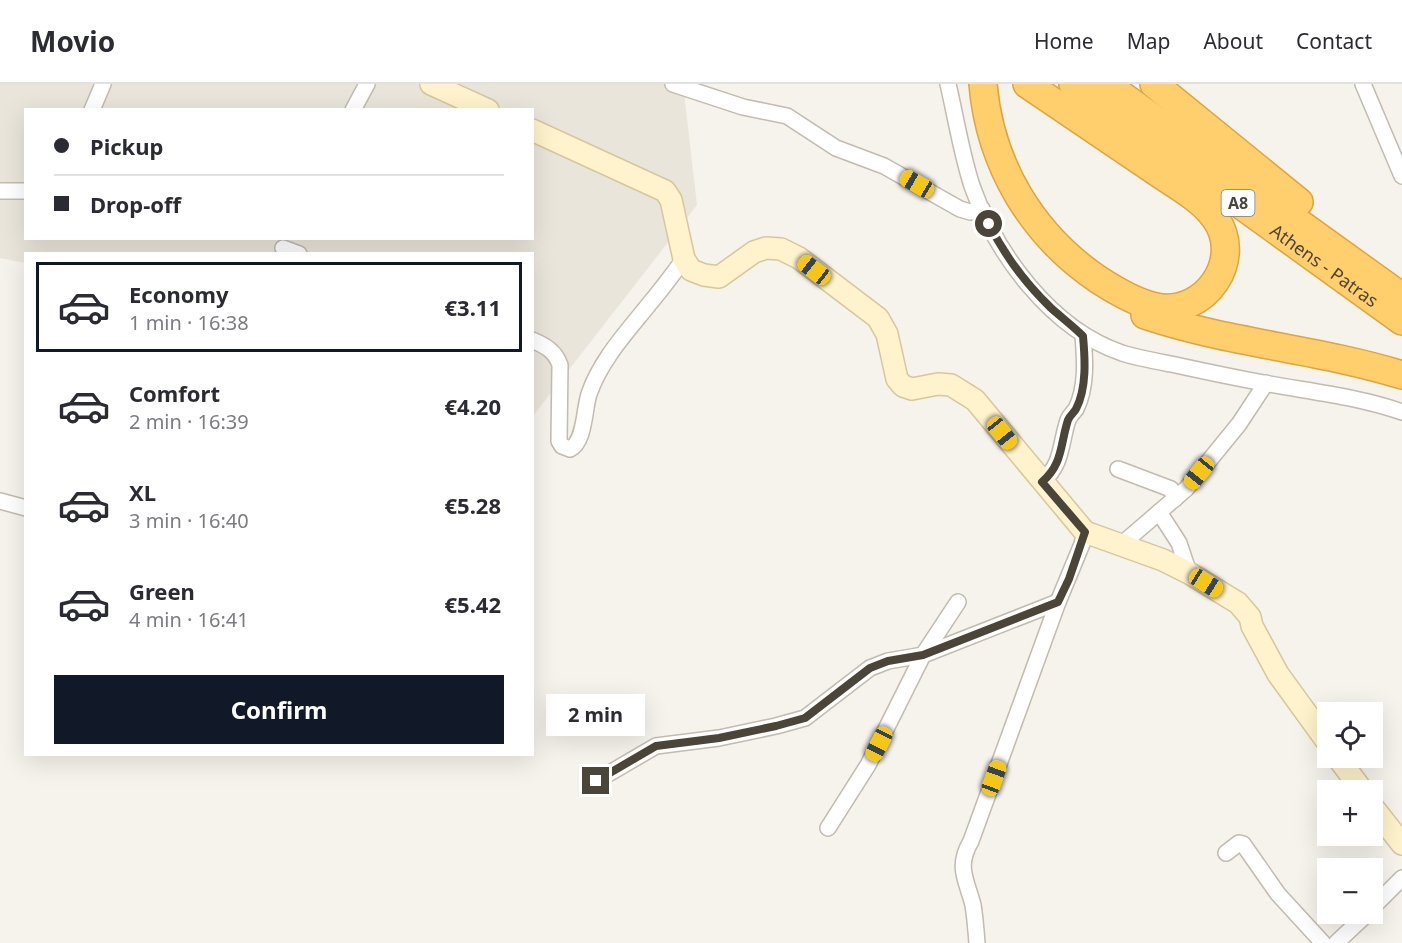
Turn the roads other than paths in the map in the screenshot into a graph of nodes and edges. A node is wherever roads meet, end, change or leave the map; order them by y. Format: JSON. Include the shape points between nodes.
{"nodes":[{"id":1,"x":103,"y":84,"type":"edge"},
{"id":2,"x":367,"y":84,"type":"edge"},
{"id":3,"x":431,"y":84,"type":"edge"},
{"id":4,"x":673,"y":84,"type":"edge"},
{"id":5,"x":948,"y":84,"type":"edge"},
{"id":6,"x":972,"y":84,"type":"edge"},
{"id":7,"x":983,"y":84,"type":"edge"},
{"id":8,"x":1027,"y":84,"type":"edge"},
{"id":9,"x":1073,"y":84,"type":"edge"},
{"id":10,"x":1107,"y":84,"type":"edge"},
{"id":11,"x":1154,"y":84,"type":"edge"},
{"id":12,"x":1363,"y":84,"type":"edge"},
{"id":13,"x":93,"y":108,"type":"edge"},
{"id":14,"x":354,"y":108,"type":"edge"},
{"id":15,"x":484,"y":108,"type":"edge"},
{"id":16,"x":534,"y":131,"type":"edge"},
{"id":17,"x":1402,"y":176,"type":"edge"},
{"id":18,"x":0,"y":191,"type":"edge"},
{"id":19,"x":24,"y":191,"type":"edge"},
{"id":20,"x":982,"y":209,"type":"junction"},
{"id":21,"x":684,"y":259,"type":"junction"},
{"id":22,"x":1402,"y":286,"type":"edge"},
{"id":23,"x":1402,"y":297,"type":"edge"},
{"id":24,"x":1402,"y":321,"type":"edge"},
{"id":25,"x":1083,"y":336,"type":"junction"},
{"id":26,"x":534,"y":341,"type":"edge"},
{"id":27,"x":1402,"y":375,"type":"edge"},
{"id":28,"x":1266,"y":383,"type":"junction"},
{"id":29,"x":1402,"y":412,"type":"edge"},
{"id":30,"x":1118,"y":469,"type":"dead end"},
{"id":31,"x":1042,"y":482,"type":"junction"},
{"id":32,"x":1175,"y":499,"type":"junction"},
{"id":33,"x":0,"y":501,"type":"edge"},
{"id":34,"x":24,"y":507,"type":"edge"},
{"id":35,"x":1159,"y":512,"type":"junction"},
{"id":36,"x":1085,"y":532,"type":"junction"},
{"id":37,"x":1122,"y":544,"type":"junction"},
{"id":38,"x":1189,"y":573,"type":"junction"},
{"id":39,"x":958,"y":602,"type":"dead end"},
{"id":40,"x":1058,"y":602,"type":"junction"},
{"id":41,"x":923,"y":655,"type":"junction"},
{"id":42,"x":1317,"y":728,"type":"edge"},
{"id":43,"x":596,"y":781,"type":"dead end"},
{"id":44,"x":1383,"y":820,"type":"edge"},
{"id":45,"x":828,"y":828,"type":"dead end"},
{"id":46,"x":1402,"y":844,"type":"edge"},
{"id":47,"x":1226,"y":853,"type":"dead end"},
{"id":48,"x":1402,"y":878,"type":"edge"},
{"id":49,"x":1383,"y":897,"type":"edge"},
{"id":50,"x":1356,"y":924,"type":"edge"},
{"id":51,"x":977,"y":943,"type":"edge"},
{"id":52,"x":1323,"y":943,"type":"edge"},
{"id":53,"x":1336,"y":943,"type":"edge"}],
"edges":[{"from":1,"to":13,"type":"street"},
{"from":2,"to":14,"type":"street"},
{"from":3,"to":15,"type":"street"},
{"from":4,"to":20,"type":"street","via":[[743,107],[787,116],[836,148],[884,166],[960,209]]},
{"from":5,"to":20,"type":"street","via":[[963,157]]},
{"from":6,"to":27,"type":"highway","via":[[982,142],[1005,194],[1035,237],[1084,282],[1122,305],[1170,323],[1320,353]]},
{"from":7,"to":8,"type":"highway","via":[[991,134],[1010,182],[1030,214],[1065,253],[1107,285],[1157,308],[1184,306],[1207,293],[1222,271],[1225,245],[1208,209]]},
{"from":9,"to":24,"type":"highway","name":"Athens - Patras","number":"Α8"},
{"from":10,"to":23,"type":"highway","name":"Athens - Patras","number":"Α8"},
{"from":11,"to":22,"type":"highway"},
{"from":12,"to":17,"type":"street"},
{"from":16,"to":21,"type":"street","via":[[665,191],[671,200]]},
{"from":18,"to":19,"type":"street"},
{"from":20,"to":25,"type":"street","via":[[996,238],[1034,290]]},
{"from":21,"to":26,"type":"street","via":[[627,329],[598,375],[574,447],[562,446],[559,441],[557,355]]},
{"from":21,"to":31,"type":"street","via":[[691,270],[713,277],[766,248],[781,249],[799,258],[878,318],[887,334],[897,379],[903,386],[912,389],[938,384],[963,391],[975,400]]},
{"from":25,"to":28,"type":"street","via":[[1122,353]]},
{"from":25,"to":31,"type":"street","via":[[1084,374],[1076,408],[1069,417],[1052,474]]},
{"from":28,"to":29,"type":"street"},
{"from":28,"to":32,"type":"street","via":[[1239,424]]},
{"from":30,"to":32,"type":"street","via":[[1171,489]]},
{"from":31,"to":36,"type":"street"},
{"from":32,"to":35,"type":"street"},
{"from":33,"to":34,"type":"street"},
{"from":35,"to":37,"type":"street"},
{"from":35,"to":38,"type":"street","via":[[1179,543]]},
{"from":36,"to":37,"type":"street"},
{"from":36,"to":40,"type":"street"},
{"from":37,"to":38,"type":"street"},
{"from":38,"to":42,"type":"street","via":[[1245,610],[1278,675]]},
{"from":39,"to":41,"type":"street"},
{"from":40,"to":41,"type":"street"},
{"from":40,"to":51,"type":"street","via":[[964,852],[962,866],[973,906]]},
{"from":41,"to":43,"type":"street","via":[[870,668],[805,718],[719,738],[656,746]]},
{"from":41,"to":45,"type":"street","via":[[868,765]]},
{"from":44,"to":46,"type":"street"},
{"from":47,"to":52,"type":"street","via":[[1243,844],[1278,894]]},
{"from":48,"to":49,"type":"street"},
{"from":50,"to":53,"type":"street"}]}
